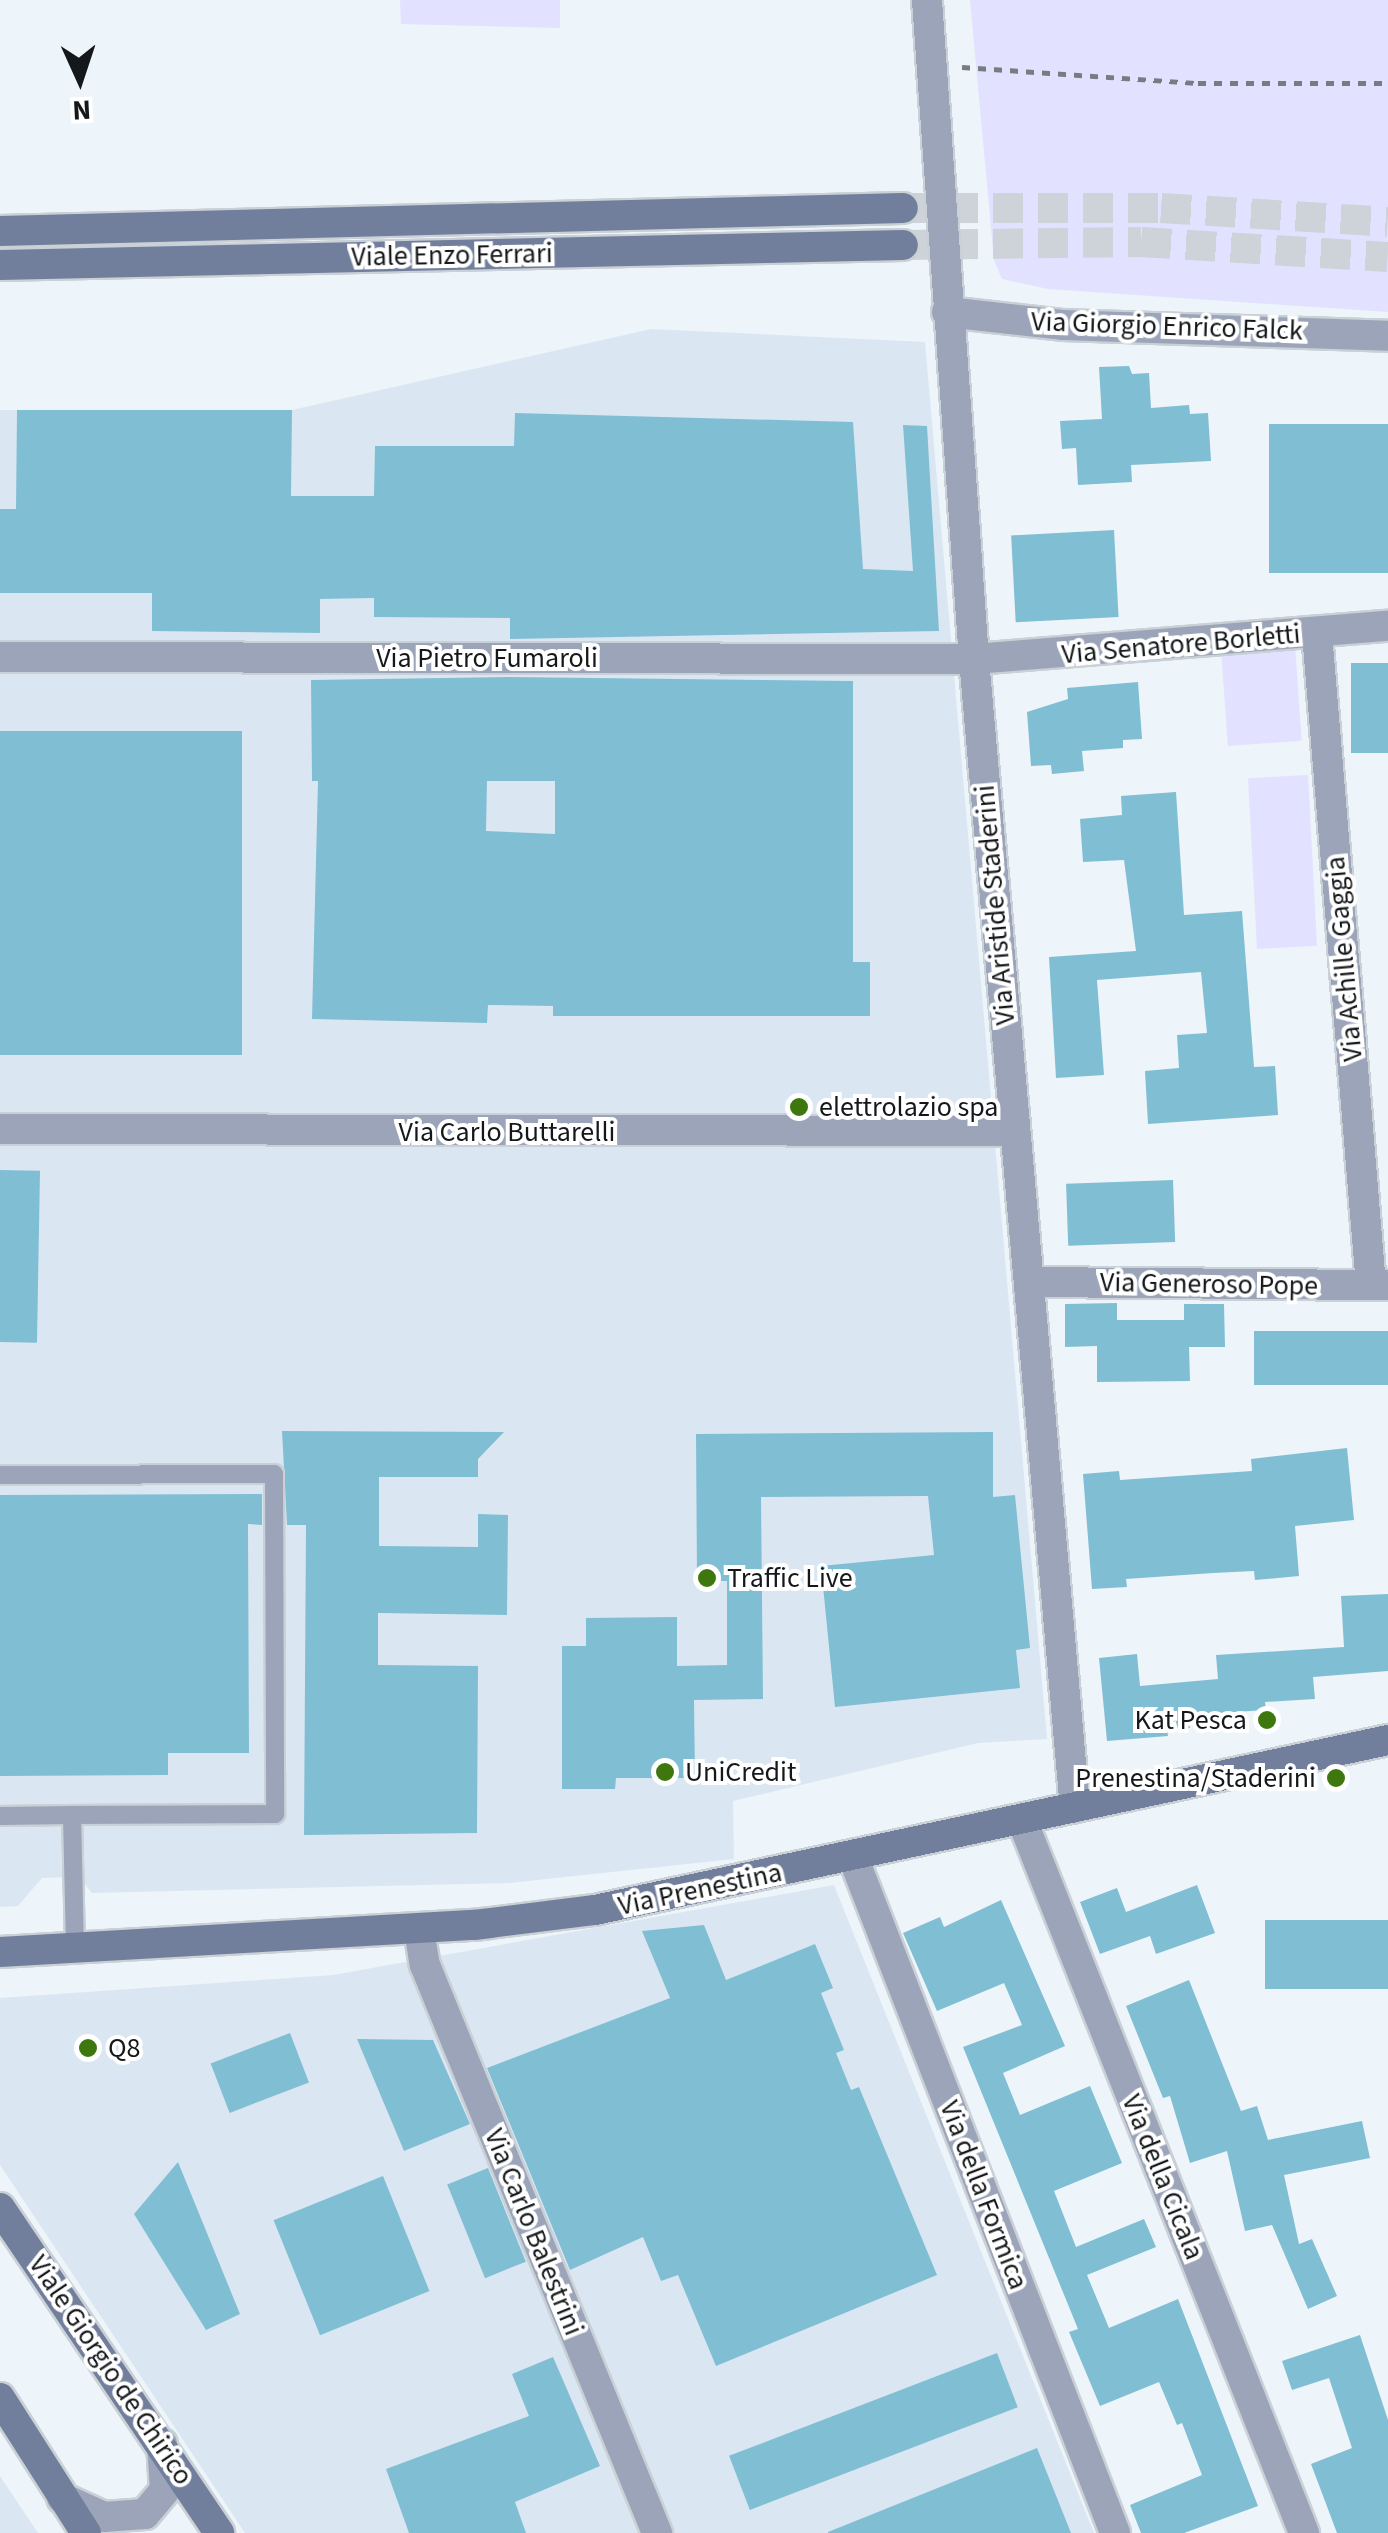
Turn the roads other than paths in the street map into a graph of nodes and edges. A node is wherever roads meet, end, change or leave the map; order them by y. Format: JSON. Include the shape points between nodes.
{"nodes":[{"id":1,"x":928,"y":0,"type":"edge"},
{"id":2,"x":903,"y":208,"type":"tunnel mouth"},
{"id":3,"x":0,"y":231,"type":"edge"},
{"id":4,"x":903,"y":245,"type":"tunnel mouth"},
{"id":5,"x":0,"y":265,"type":"edge"},
{"id":6,"x":947,"y":312,"type":"junction"},
{"id":7,"x":1388,"y":336,"type":"edge"},
{"id":8,"x":1388,"y":626,"type":"edge"},
{"id":9,"x":1317,"y":634,"type":"junction"},
{"id":10,"x":0,"y":657,"type":"edge"},
{"id":11,"x":974,"y":659,"type":"junction"},
{"id":12,"x":0,"y":1130,"type":"edge"},
{"id":13,"x":1014,"y":1132,"type":"junction"},
{"id":14,"x":1030,"y":1282,"type":"junction"},
{"id":15,"x":1380,"y":1285,"type":"edge"},
{"id":16,"x":0,"y":1475,"type":"edge"},
{"id":17,"x":1388,"y":1740,"type":"edge"},
{"id":18,"x":1075,"y":1808,"type":"junction"},
{"id":19,"x":72,"y":1815,"type":"junction"},
{"id":20,"x":0,"y":1816,"type":"edge"},
{"id":21,"x":1022,"y":1820,"type":"junction"},
{"id":22,"x":853,"y":1857,"type":"junction"},
{"id":23,"x":420,"y":1929,"type":"junction"},
{"id":24,"x":75,"y":1947,"type":"junction"},
{"id":25,"x":0,"y":1952,"type":"edge"},
{"id":26,"x":0,"y":2208,"type":"edge"},
{"id":27,"x":0,"y":2398,"type":"edge"},
{"id":28,"x":161,"y":2438,"type":"junction"},
{"id":29,"x":62,"y":2498,"type":"junction"},
{"id":30,"x":86,"y":2533,"type":"edge"},
{"id":31,"x":219,"y":2533,"type":"edge"},
{"id":32,"x":658,"y":2533,"type":"edge"},
{"id":33,"x":1115,"y":2533,"type":"edge"},
{"id":34,"x":1304,"y":2533,"type":"edge"}],
"edges":[{"from":1,"to":6,"type":"street","name":"Via Aristide Staderini"},
{"from":2,"to":3,"type":"street","name":"Viale Enzo Ferrari"},
{"from":4,"to":5,"type":"street","name":"Viale Enzo Ferrari"},
{"from":6,"to":7,"type":"street","name":"Via Giorgio Enrico Falck","via":[[1044,324]]},
{"from":6,"to":11,"type":"street","name":"Via Aristide Staderini"},
{"from":8,"to":9,"type":"street","name":"Via Senatore Borletti"},
{"from":9,"to":11,"type":"street","name":"Via Senatore Borletti"},
{"from":9,"to":15,"type":"street","name":"Via Achille Gaggia"},
{"from":10,"to":11,"type":"street","name":"Via Pietro Fumaroli"},
{"from":11,"to":13,"type":"street","name":"Via Aristide Staderini"},
{"from":12,"to":13,"type":"street","name":"Via Carlo Buttarelli"},
{"from":13,"to":14,"type":"street","name":"Via Aristide Staderini"},
{"from":14,"to":15,"type":"street","name":"Via Generoso Pope"},
{"from":14,"to":18,"type":"street","name":"Via Aristide Staderini"},
{"from":16,"to":19,"type":"lane","via":[[274,1474],[275,1814]]},
{"from":17,"to":18,"type":"street","name":"Via Prenestina"},
{"from":18,"to":21,"type":"street","name":"Via Prenestina"},
{"from":19,"to":20,"type":"lane"},
{"from":19,"to":24,"type":"lane"},
{"from":21,"to":22,"type":"street","name":"Via Prenestina"},
{"from":21,"to":34,"type":"street","name":"Via della Cicala"},
{"from":22,"to":23,"type":"street","name":"Via Prenestina","via":[[595,1910]]},
{"from":22,"to":33,"type":"street","name":"Via della Formica"},
{"from":23,"to":24,"type":"street","name":"Via Prenestina"},
{"from":23,"to":32,"type":"street","name":"Via Carlo Balestrini","via":[[424,1964]]},
{"from":24,"to":25,"type":"street","name":"Via Prenestina"},
{"from":26,"to":28,"type":"street","name":"Viale Giorgio de Chirico"},
{"from":27,"to":29,"type":"street"},
{"from":28,"to":29,"type":"street","via":[[165,2490],[145,2514],[104,2518]]},
{"from":28,"to":31,"type":"street","name":"Viale Giorgio de Chirico"},
{"from":29,"to":30,"type":"street"}]}
